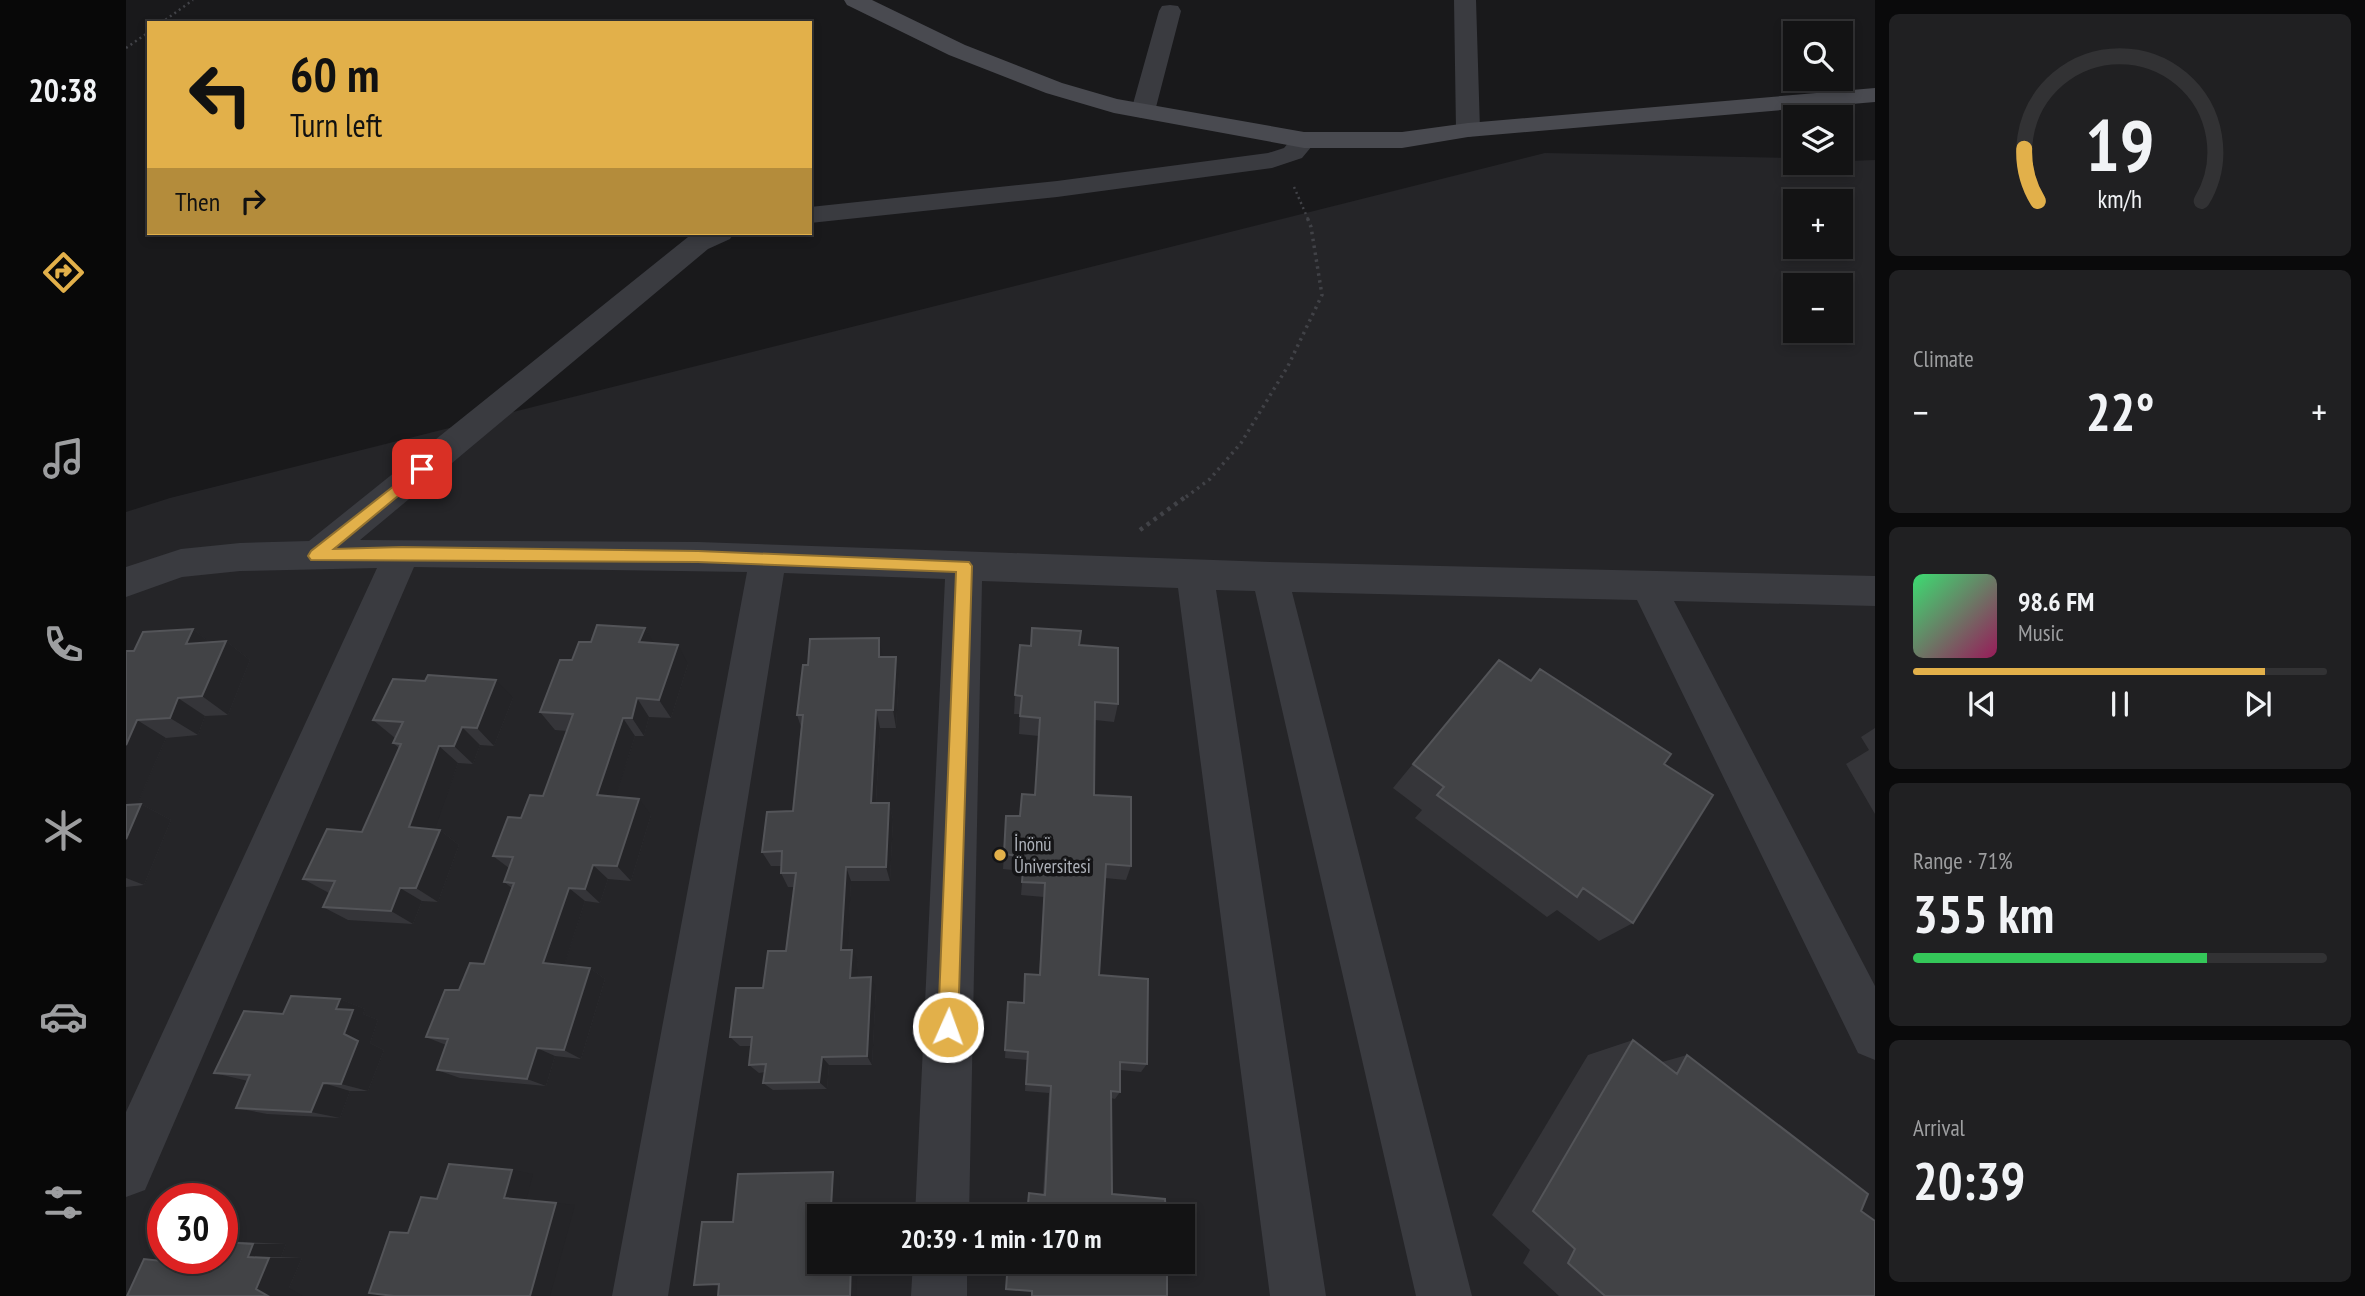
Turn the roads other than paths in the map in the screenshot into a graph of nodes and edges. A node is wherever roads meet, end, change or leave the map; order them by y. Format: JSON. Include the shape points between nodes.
{"nodes":[{"id":1,"x":855,"y":0,"type":"edge"},
{"id":2,"x":1461,"y":3,"type":"edge"},
{"id":3,"x":1170,"y":10,"type":"dead end"},
{"id":4,"x":1875,"y":95,"type":"edge"},
{"id":5,"x":1143,"y":111,"type":"junction"},
{"id":6,"x":1468,"y":130,"type":"junction"},
{"id":7,"x":1304,"y":140,"type":"junction"},
{"id":8,"x":812,"y":215,"type":"edge"},
{"id":9,"x":716,"y":235,"type":"edge"},
{"id":10,"x":402,"y":553,"type":"junction"},
{"id":11,"x":316,"y":556,"type":"junction"},
{"id":12,"x":768,"y":558,"type":"junction"},
{"id":13,"x":964,"y":566,"type":"junction"},
{"id":14,"x":1195,"y":575,"type":"junction"},
{"id":15,"x":1270,"y":577,"type":"junction"},
{"id":16,"x":126,"y":582,"type":"edge"},
{"id":17,"x":1647,"y":584,"type":"junction"},
{"id":18,"x":1875,"y":591,"type":"edge"},
{"id":19,"x":1875,"y":1036,"type":"edge"},
{"id":20,"x":126,"y":1171,"type":"edge"},
{"id":21,"x":942,"y":1204,"type":"edge"},
{"id":22,"x":940,"y":1274,"type":"edge"},
{"id":23,"x":640,"y":1296,"type":"edge"},
{"id":24,"x":939,"y":1296,"type":"edge"},
{"id":25,"x":1298,"y":1296,"type":"edge"},
{"id":26,"x":1444,"y":1296,"type":"edge"}],
"edges":[{"from":1,"to":5,"type":"street","via":[[957,50],[1054,88]]},
{"from":2,"to":6,"type":"street"},
{"from":3,"to":5,"type":"street"},
{"from":4,"to":6,"type":"street"},
{"from":5,"to":7,"type":"street"},
{"from":6,"to":7,"type":"street","via":[[1402,140]]},
{"from":7,"to":8,"type":"street","via":[[1293,153],[1282,156],[1057,189]]},
{"from":9,"to":11,"type":"street","via":[[698,243]]},
{"from":10,"to":11,"type":"street"},
{"from":10,"to":12,"type":"street"},
{"from":10,"to":20,"type":"street"},
{"from":11,"to":16,"type":"street","via":[[181,563]]},
{"from":12,"to":13,"type":"street"},
{"from":12,"to":23,"type":"street"},
{"from":13,"to":14,"type":"street"},
{"from":13,"to":21,"type":"street"},
{"from":14,"to":15,"type":"street"},
{"from":14,"to":25,"type":"street"},
{"from":15,"to":17,"type":"street"},
{"from":15,"to":26,"type":"street"},
{"from":17,"to":18,"type":"street"},
{"from":17,"to":19,"type":"street"},
{"from":22,"to":24,"type":"street"}]}
